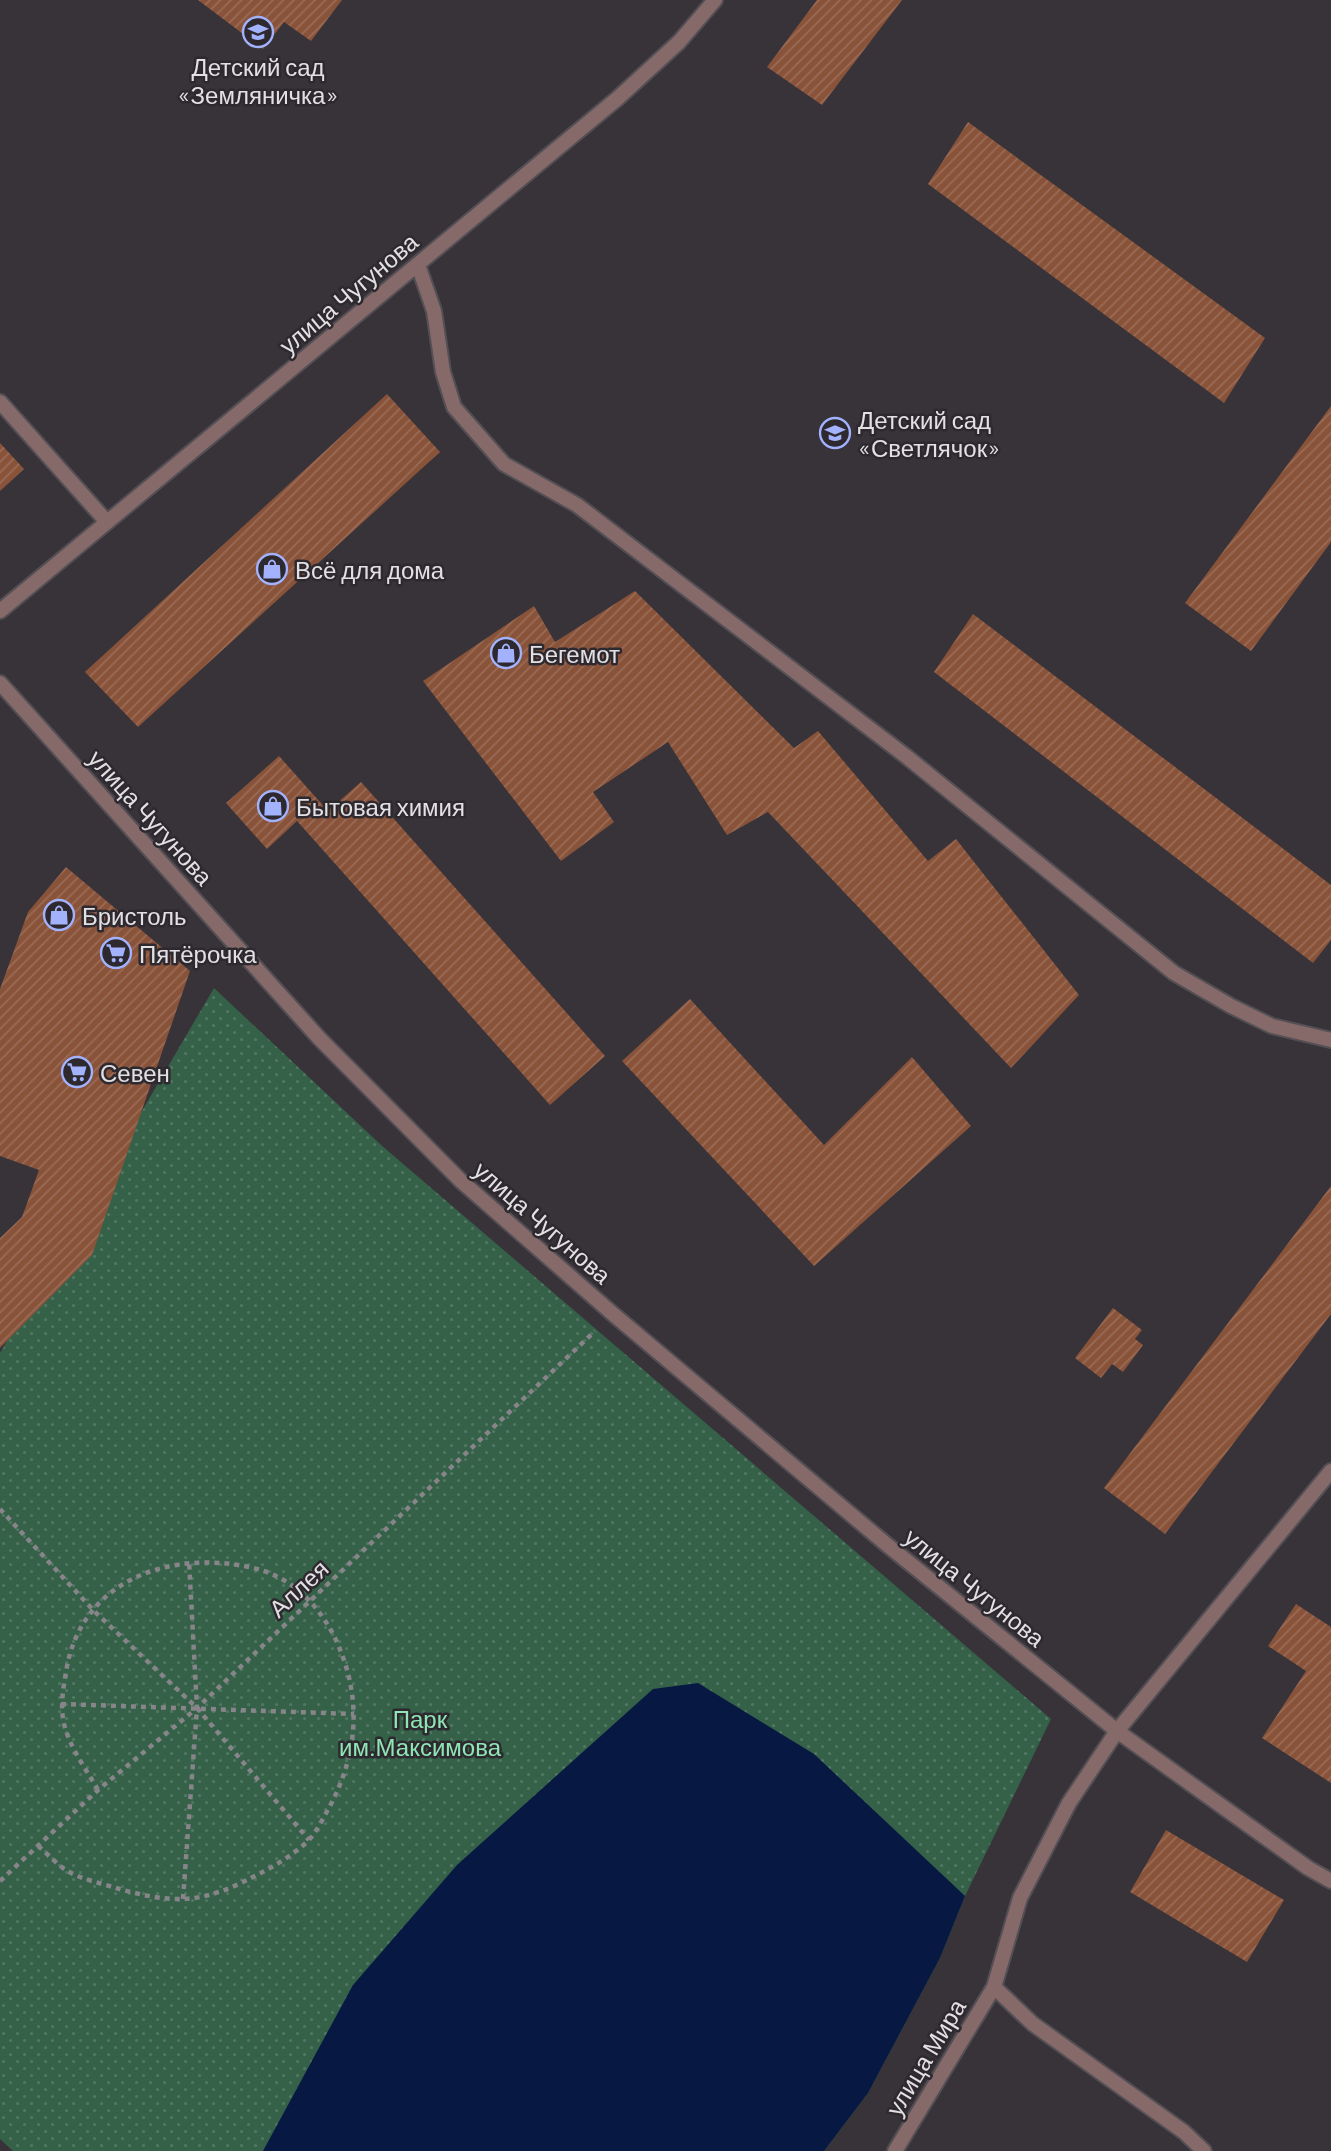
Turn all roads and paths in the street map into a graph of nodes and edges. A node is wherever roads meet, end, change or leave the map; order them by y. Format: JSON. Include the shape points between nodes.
{"nodes":[{"id":1,"x":715,"y":0,"type":"edge"},
{"id":2,"x":418,"y":265,"type":"junction"},
{"id":3,"x":0,"y":402,"type":"edge"},
{"id":4,"x":107,"y":522,"type":"junction"},
{"id":5,"x":0,"y":611,"type":"edge"},
{"id":6,"x":0,"y":683,"type":"edge"},
{"id":7,"x":1331,"y":1040,"type":"edge"},
{"id":8,"x":614,"y":1314,"type":"junction"},
{"id":9,"x":1331,"y":1471,"type":"edge"},
{"id":10,"x":0,"y":1509,"type":"edge"},
{"id":11,"x":189,"y":1561,"type":"junction"},
{"id":12,"x":310,"y":1600,"type":"junction"},
{"id":13,"x":94,"y":1611,"type":"junction"},
{"id":14,"x":61,"y":1704,"type":"junction"},
{"id":15,"x":197,"y":1708,"type":"junction"},
{"id":16,"x":354,"y":1714,"type":"junction"},
{"id":17,"x":1117,"y":1731,"type":"junction"},
{"id":18,"x":98,"y":1790,"type":"junction"},
{"id":19,"x":309,"y":1840,"type":"junction"},
{"id":20,"x":38,"y":1846,"type":"junction"},
{"id":21,"x":0,"y":1881,"type":"edge"},
{"id":22,"x":1331,"y":1881,"type":"edge"},
{"id":23,"x":183,"y":1899,"type":"junction"},
{"id":24,"x":994,"y":1987,"type":"junction"},
{"id":25,"x":895,"y":2151,"type":"edge"},
{"id":26,"x":1204,"y":2151,"type":"edge"}],
"edges":[{"from":1,"to":2,"type":"street","name":"улица Чугунова","via":[[679,42],[618,98]]},
{"from":2,"to":4,"type":"street","name":"улица Чугунова"},
{"from":2,"to":7,"type":"street","via":[[434,311],[443,372],[454,407],[504,464],[577,505],[907,757],[1174,973],[1272,1026]]},
{"from":3,"to":4,"type":"street"},
{"from":4,"to":5,"type":"street","name":"улица Чугунова"},
{"from":6,"to":8,"type":"street","name":"улица Чугунова","via":[[319,1038],[461,1181]]},
{"from":8,"to":12,"type":"path","name":"Аллея"},
{"from":8,"to":17,"type":"street","name":"улица Чугунова"},
{"from":9,"to":17,"type":"street"},
{"from":10,"to":13,"type":"path"},
{"from":11,"to":12,"type":"path","via":[[231,1563],[270,1573],[289,1581]]},
{"from":11,"to":13,"type":"path","via":[[126,1581]]},
{"from":11,"to":15,"type":"path"},
{"from":12,"to":15,"type":"path","name":"Аллея"},
{"from":12,"to":16,"type":"path","via":[[340,1650]]},
{"from":13,"to":14,"type":"path","via":[[77,1634]]},
{"from":13,"to":15,"type":"path"},
{"from":14,"to":15,"type":"path"},
{"from":14,"to":18,"type":"path","via":[[75,1752]]},
{"from":15,"to":16,"type":"path"},
{"from":15,"to":18,"type":"path","name":"Аллея"},
{"from":15,"to":19,"type":"path"},
{"from":15,"to":23,"type":"path"},
{"from":16,"to":19,"type":"path","via":[[346,1767]]},
{"from":17,"to":22,"type":"street","name":"улица Чугунова"},
{"from":17,"to":24,"type":"street","via":[[1069,1803],[1020,1898]]},
{"from":18,"to":20,"type":"path","name":"Аллея"},
{"from":19,"to":23,"type":"path","via":[[267,1871],[218,1892]]},
{"from":20,"to":21,"type":"path","name":"Аллея"},
{"from":20,"to":23,"type":"path","via":[[67,1871],[97,1882]]},
{"from":24,"to":25,"type":"street","name":"улица Мира"},
{"from":24,"to":26,"type":"street","via":[[1033,2024]]}]}
